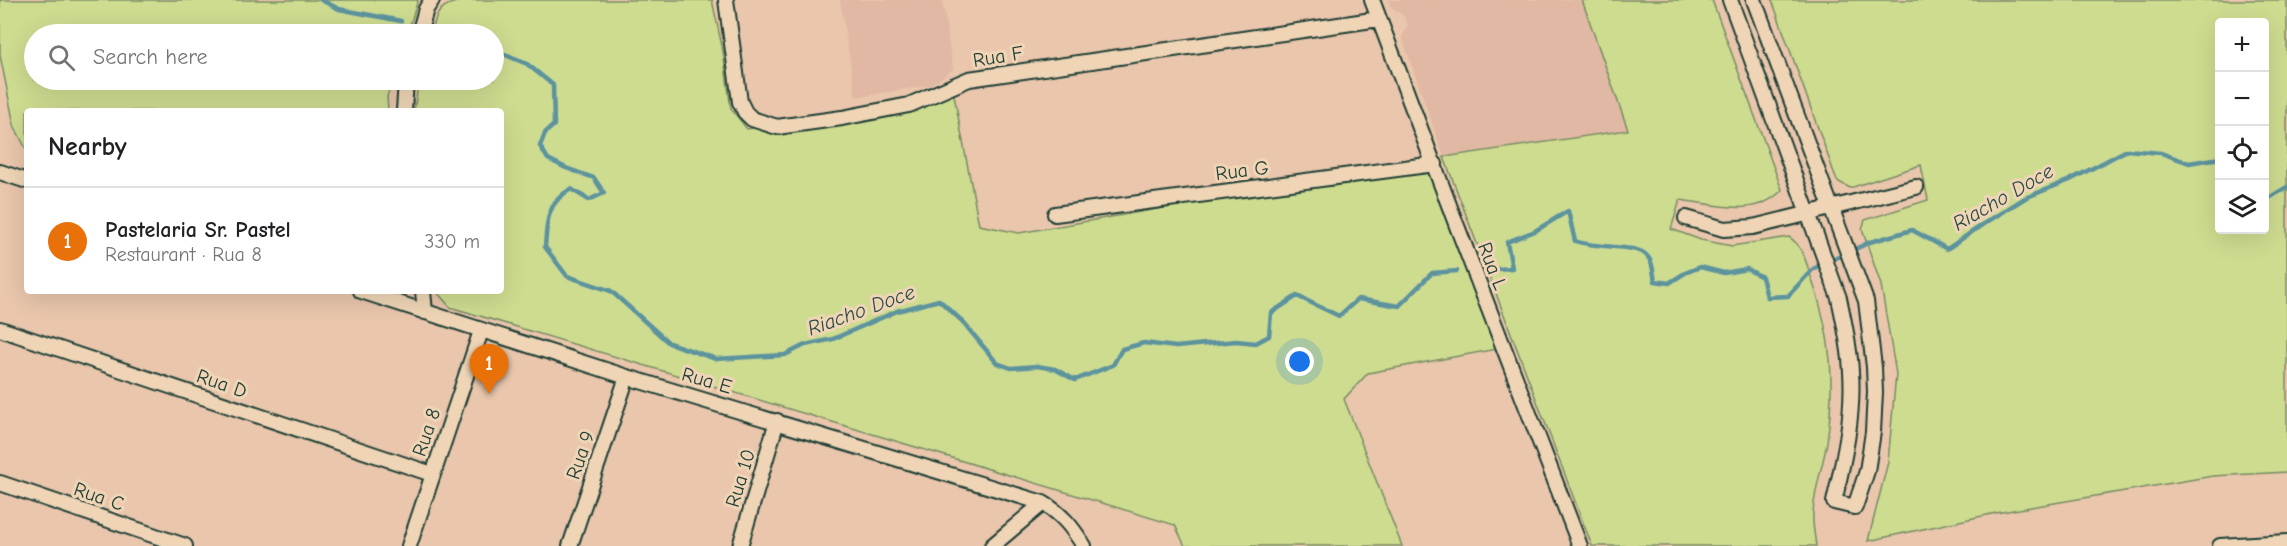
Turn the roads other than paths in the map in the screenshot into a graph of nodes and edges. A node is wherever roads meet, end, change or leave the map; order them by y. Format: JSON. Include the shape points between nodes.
{"nodes":[{"id":1,"x":432,"y":0,"type":"edge"},
{"id":2,"x":726,"y":0,"type":"edge"},
{"id":3,"x":1372,"y":0,"type":"edge"},
{"id":4,"x":1730,"y":0,"type":"edge"},
{"id":5,"x":1754,"y":0,"type":"edge"},
{"id":6,"x":1379,"y":19,"type":"junction"},
{"id":7,"x":422,"y":24,"type":"edge"},
{"id":8,"x":405,"y":90,"type":"edge"},
{"id":9,"x":404,"y":108,"type":"edge"},
{"id":10,"x":1435,"y":165,"type":"junction"},
{"id":11,"x":0,"y":172,"type":"edge"},
{"id":12,"x":24,"y":180,"type":"edge"},
{"id":13,"x":1916,"y":187,"type":"dead end"},
{"id":14,"x":1832,"y":209,"type":"junction"},
{"id":15,"x":1055,"y":214,"type":"dead end"},
{"id":16,"x":1809,"y":215,"type":"junction"},
{"id":17,"x":1686,"y":218,"type":"dead end"},
{"id":18,"x":370,"y":294,"type":"edge"},
{"id":19,"x":423,"y":294,"type":"edge"},
{"id":20,"x":425,"y":312,"type":"junction"},
{"id":21,"x":0,"y":329,"type":"edge"},
{"id":22,"x":481,"y":331,"type":"junction"},
{"id":23,"x":627,"y":377,"type":"junction"},
{"id":24,"x":777,"y":421,"type":"junction"},
{"id":25,"x":432,"y":474,"type":"junction"},
{"id":26,"x":0,"y":483,"type":"edge"},
{"id":27,"x":1043,"y":503,"type":"junction"},
{"id":28,"x":2287,"y":542,"type":"edge"},
{"id":29,"x":2228,"y":545,"type":"edge"},
{"id":30,"x":185,"y":546,"type":"edge"},
{"id":31,"x":409,"y":546,"type":"edge"},
{"id":32,"x":570,"y":546,"type":"edge"},
{"id":33,"x":740,"y":546,"type":"edge"},
{"id":34,"x":992,"y":546,"type":"edge"},
{"id":35,"x":1084,"y":546,"type":"edge"},
{"id":36,"x":1580,"y":546,"type":"edge"}],
"edges":[{"from":1,"to":7,"type":"street"},
{"from":2,"to":6,"type":"street","name":"Rua F","via":[[740,102],[752,119],[777,127],[909,105],[969,80]]},
{"from":3,"to":6,"type":"street","name":"Rua L"},
{"from":4,"to":16,"type":"street"},
{"from":5,"to":14,"type":"street"},
{"from":6,"to":10,"type":"street","name":"Rua L"},
{"from":8,"to":9,"type":"street"},
{"from":10,"to":15,"type":"street","name":"Rua G"},
{"from":10,"to":36,"type":"street","name":"Rua L"},
{"from":11,"to":12,"type":"street"},
{"from":13,"to":14,"type":"street"},
{"from":14,"to":16,"type":"street"},
{"from":14,"to":16,"type":"street","via":[[1866,301],[1875,392],[1867,471],[1855,507],[1834,502],[1850,418],[1851,374],[1833,280]]},
{"from":16,"to":17,"type":"street","via":[[1738,229]]},
{"from":18,"to":20,"type":"street","name":"Rua E"},
{"from":19,"to":20,"type":"street"},
{"from":20,"to":22,"type":"street","name":"Rua E"},
{"from":21,"to":25,"type":"street","name":"Rua D"},
{"from":22,"to":23,"type":"street","name":"Rua E"},
{"from":22,"to":25,"type":"street","name":"Rua 8"},
{"from":23,"to":24,"type":"street","name":"Rua E"},
{"from":23,"to":32,"type":"street","name":"Rua 9"},
{"from":24,"to":27,"type":"street","name":"Rua E"},
{"from":24,"to":33,"type":"street","name":"Rua 10"},
{"from":25,"to":31,"type":"street","name":"Rua 8"},
{"from":26,"to":30,"type":"street","name":"Rua C"},
{"from":27,"to":34,"type":"street"},
{"from":27,"to":35,"type":"street","via":[[1071,525]]},
{"from":28,"to":29,"type":"street"}]}
